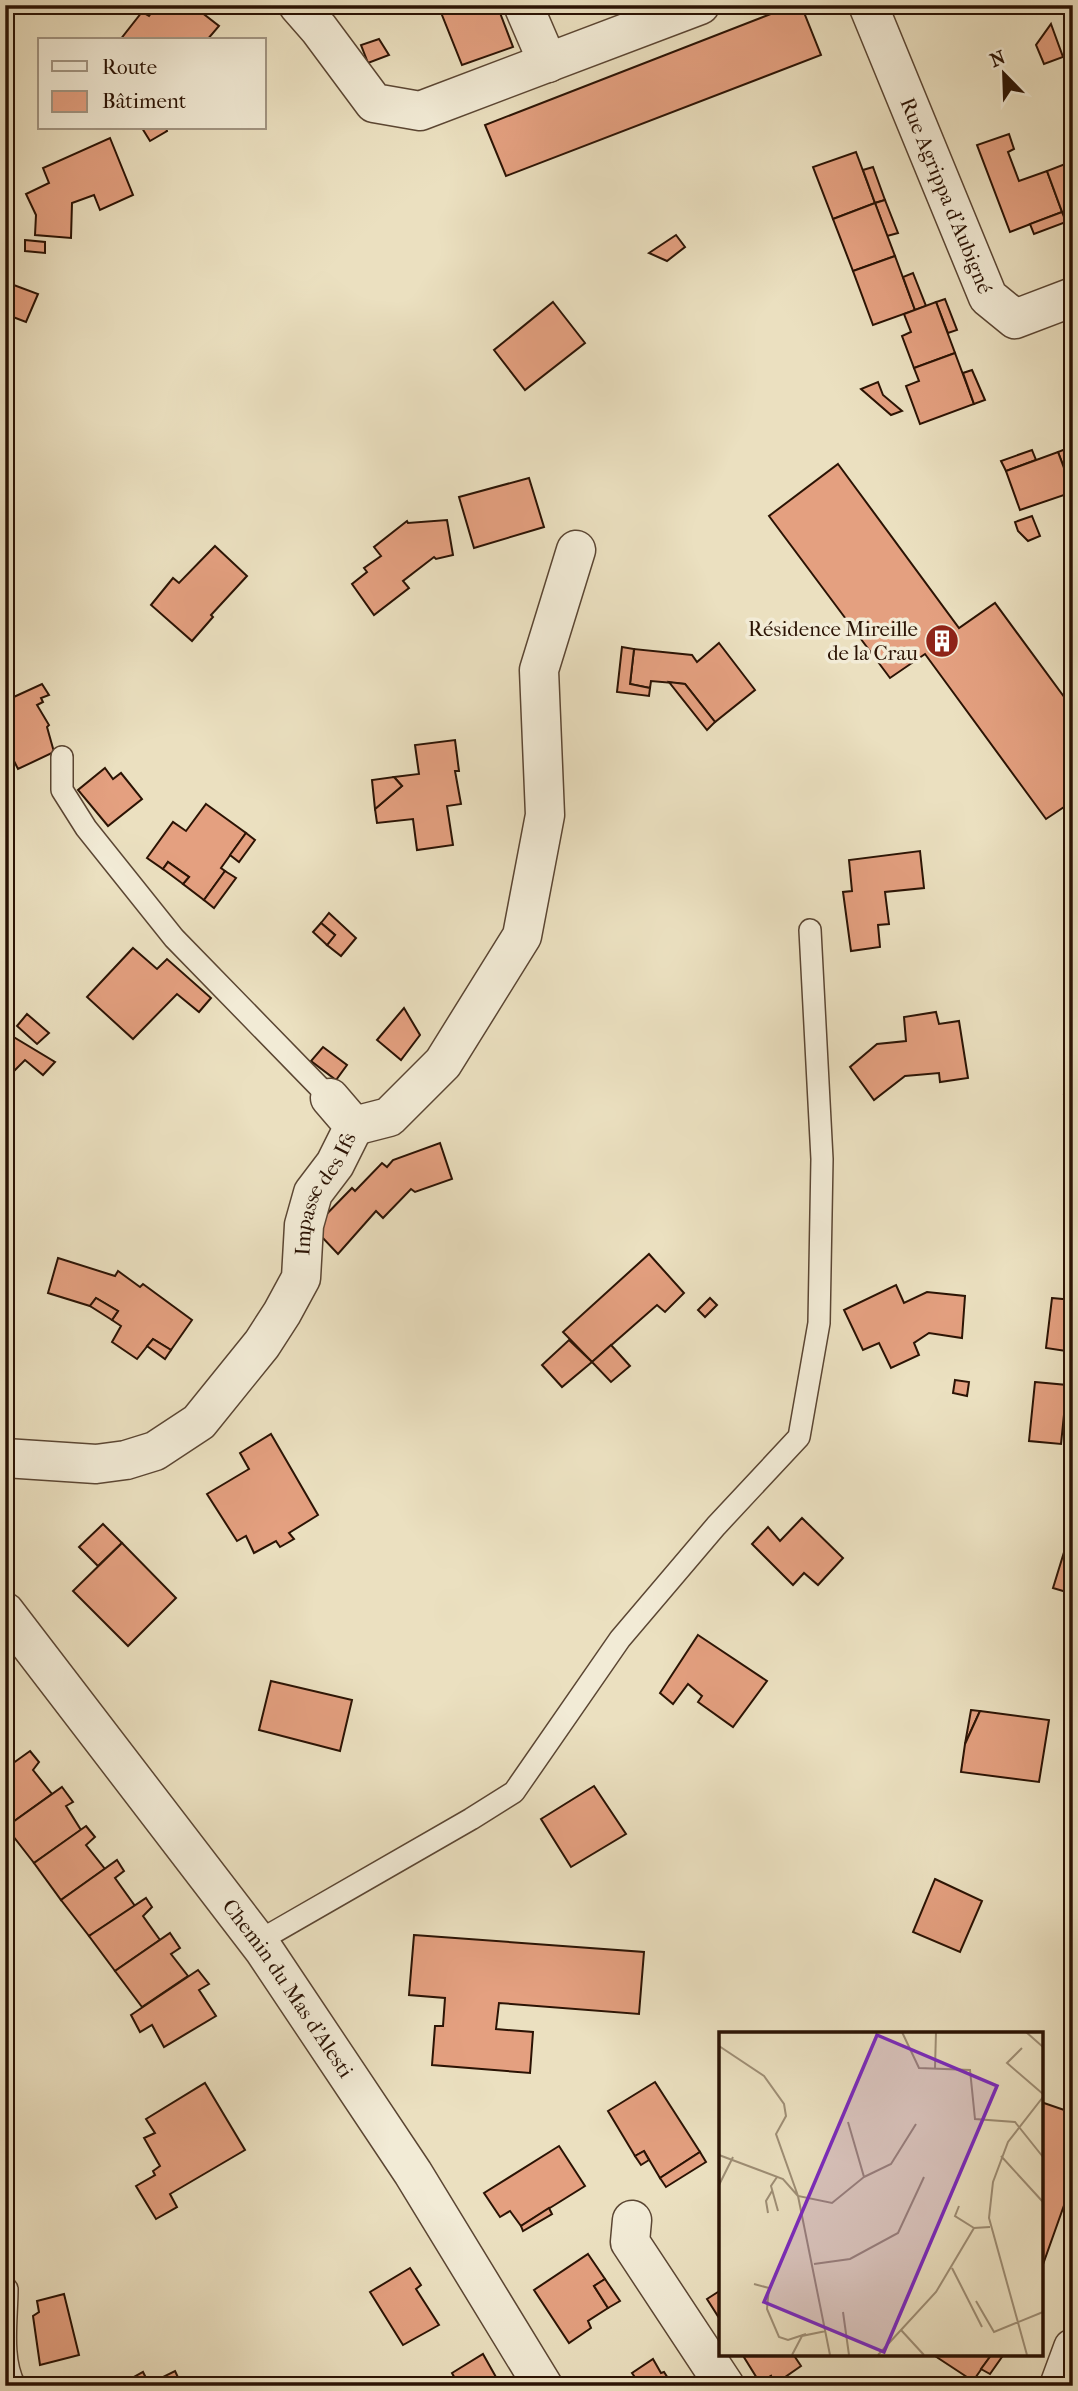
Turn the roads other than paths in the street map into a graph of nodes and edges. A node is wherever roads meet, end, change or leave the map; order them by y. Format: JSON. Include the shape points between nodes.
{"nodes":[{"id":1,"x":298,"y":5,"type":"edge"},
{"id":2,"x":523,"y":5,"type":"edge"},
{"id":3,"x":700,"y":5,"type":"edge"},
{"id":4,"x":868,"y":5,"type":"edge"},
{"id":5,"x":548,"y":63,"type":"junction"},
{"id":6,"x":1073,"y":297,"type":"edge"},
{"id":7,"x":576,"y":550,"type":"dead end"},
{"id":8,"x":62,"y":757,"type":"dead end"},
{"id":9,"x":810,"y":930,"type":"dead end"},
{"id":10,"x":330,"y":1098,"type":"joint"},
{"id":11,"x":354,"y":1126,"type":"junction"},
{"id":12,"x":5,"y":1458,"type":"edge"},
{"id":13,"x":5,"y":1612,"type":"edge"},
{"id":14,"x":257,"y":1942,"type":"junction"},
{"id":15,"x":632,"y":2220,"type":"dead end"},
{"id":16,"x":5,"y":2287,"type":"edge"},
{"id":17,"x":1073,"y":2348,"type":"edge"},
{"id":18,"x":15,"y":2386,"type":"edge"},
{"id":19,"x":543,"y":2386,"type":"edge"},
{"id":20,"x":724,"y":2386,"type":"edge"},
{"id":21,"x":1059,"y":2386,"type":"edge"}],
"edges":[{"from":1,"to":5,"type":"street","via":[[374,103],[421,111]]},
{"from":2,"to":5,"type":"street"},
{"from":3,"to":5,"type":"street"},
{"from":4,"to":6,"type":"street","name":"Rue Agrippa d'Aubigné","via":[[988,297],[1015,319]]},
{"from":7,"to":11,"type":"street","via":[[539,670],[545,816],[522,936],[443,1063],[389,1117]]},
{"from":8,"to":10,"type":"lane","name":"Impasse des Ifs","via":[[62,790],[86,828],[174,938]]},
{"from":9,"to":14,"type":"lane","via":[[822,1159],[820,1323],[799,1437],[620,1639],[514,1792]]},
{"from":10,"to":11,"type":"street","name":"Impasse des Ifs"},
{"from":11,"to":12,"type":"street","name":"Impasse des Ifs","via":[[335,1164],[313,1193],[304,1225],[301,1278],[262,1344],[199,1422],[155,1451],[126,1460],[96,1464]]},
{"from":13,"to":14,"type":"street","name":"Chemin du Mas d'Alesti"},
{"from":14,"to":19,"type":"street","name":"Chemin du Mas d'Alesti","via":[[413,2173]]},
{"from":15,"to":20,"type":"street","via":[[630,2242]]},
{"from":16,"to":18,"type":"lane","via":[[9,2376]]},
{"from":17,"to":21,"type":"street"}]}
